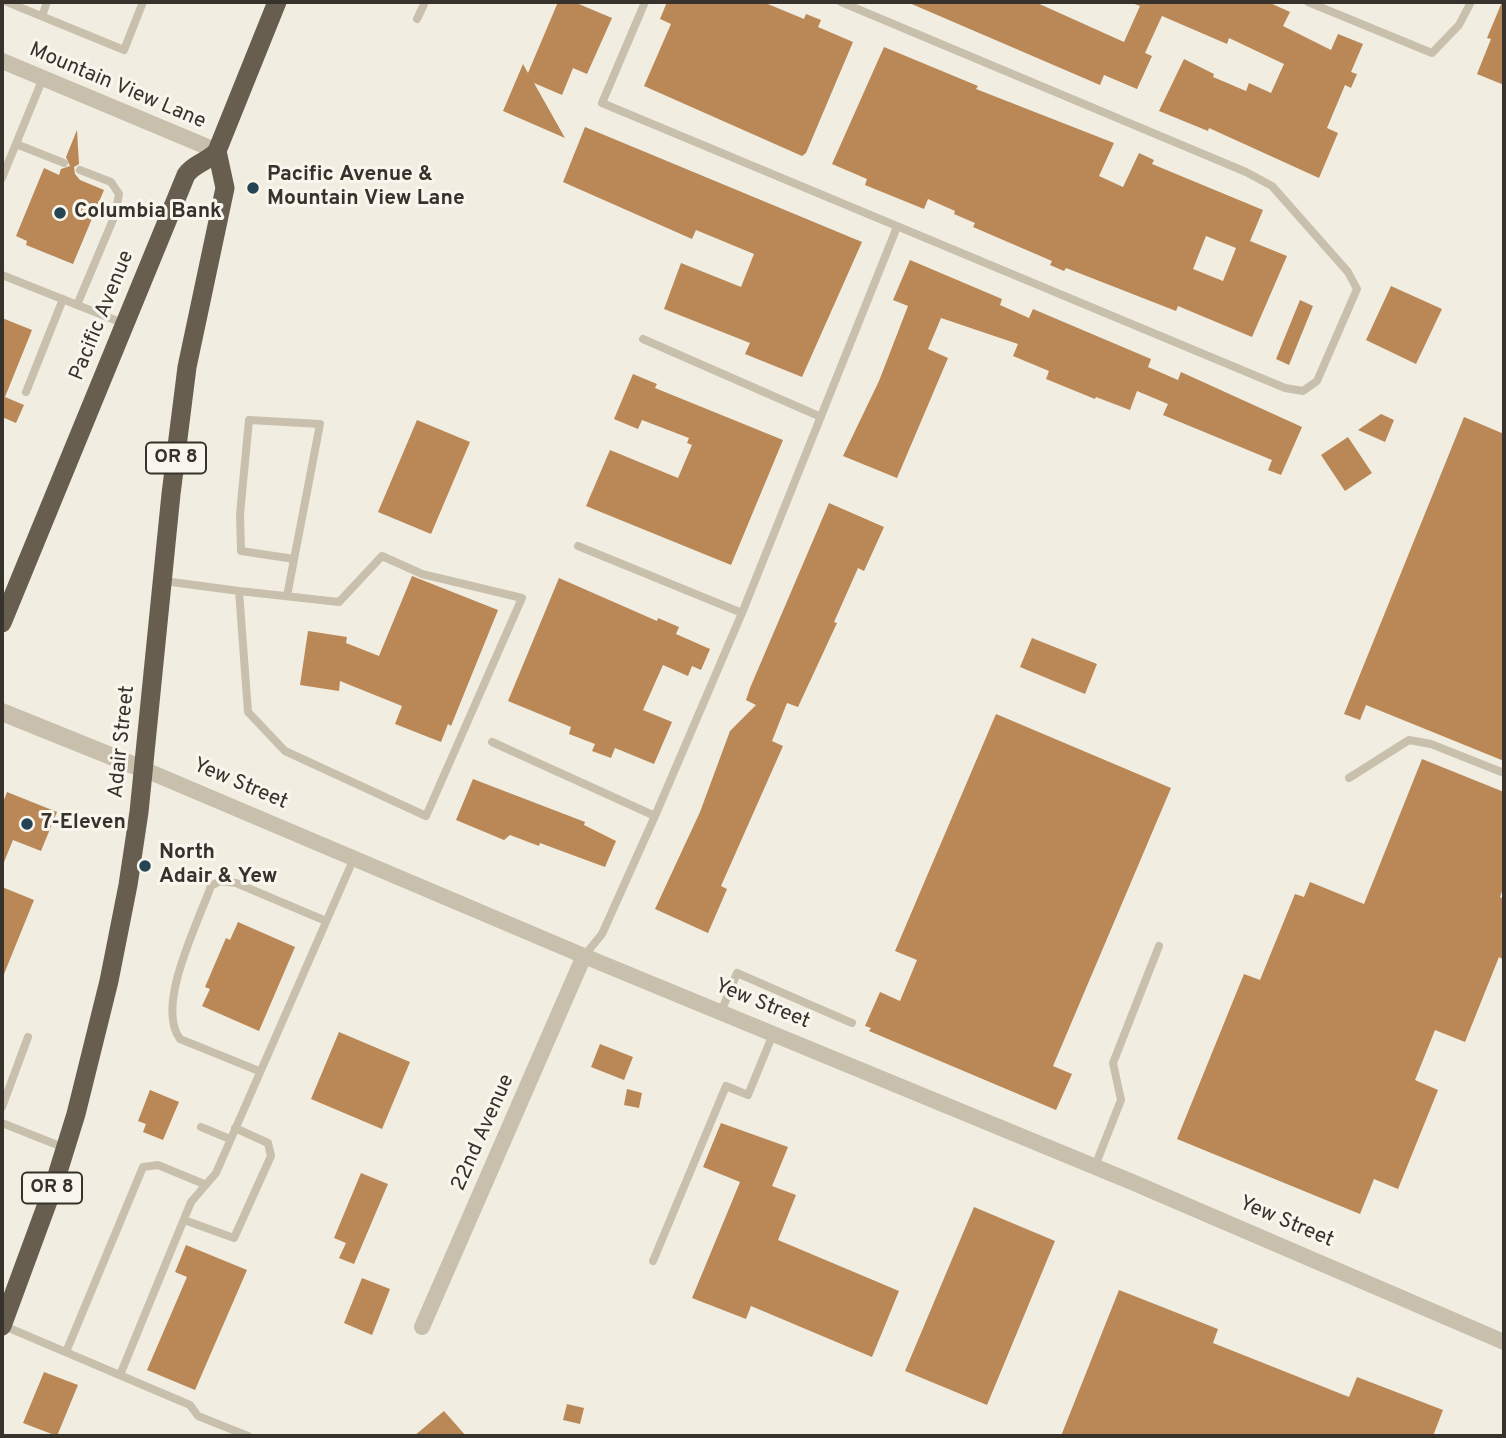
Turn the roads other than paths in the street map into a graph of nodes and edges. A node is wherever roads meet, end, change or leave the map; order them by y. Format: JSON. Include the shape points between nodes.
{"nodes":[{"id":1,"x":7,"y":2,"type":"edge"},
{"id":2,"x":47,"y":2,"type":"edge"},
{"id":3,"x":144,"y":2,"type":"edge"},
{"id":4,"x":276,"y":2,"type":"edge"},
{"id":5,"x":425,"y":2,"type":"edge"},
{"id":6,"x":645,"y":2,"type":"edge"},
{"id":7,"x":841,"y":2,"type":"edge"},
{"id":8,"x":1308,"y":2,"type":"edge"},
{"id":9,"x":1471,"y":2,"type":"edge"},
{"id":10,"x":42,"y":16,"type":"junction"},
{"id":11,"x":417,"y":19,"type":"dead end"},
{"id":12,"x":2,"y":61,"type":"edge"},
{"id":13,"x":43,"y":78,"type":"junction"},
{"id":14,"x":16,"y":144,"type":"junction"},
{"id":15,"x":217,"y":151,"type":"junction"},
{"id":16,"x":64,"y":163,"type":"dead end"},
{"id":17,"x":80,"y":170,"type":"dead end"},
{"id":18,"x":2,"y":178,"type":"edge"},
{"id":19,"x":897,"y":226,"type":"junction"},
{"id":20,"x":2,"y":275,"type":"edge"},
{"id":21,"x":63,"y":299,"type":"junction"},
{"id":22,"x":77,"y":305,"type":"junction"},
{"id":23,"x":125,"y":324,"type":"junction"},
{"id":24,"x":643,"y":339,"type":"dead end"},
{"id":25,"x":26,"y":392,"type":"dead end"},
{"id":26,"x":821,"y":416,"type":"junction"},
{"id":27,"x":578,"y":546,"type":"dead end"},
{"id":28,"x":294,"y":559,"type":"junction"},
{"id":29,"x":163,"y":581,"type":"junction"},
{"id":30,"x":239,"y":591,"type":"junction"},
{"id":31,"x":287,"y":596,"type":"junction"},
{"id":32,"x":742,"y":613,"type":"junction"},
{"id":33,"x":2,"y":623,"type":"edge"},
{"id":34,"x":2,"y":712,"type":"edge"},
{"id":35,"x":492,"y":742,"type":"dead end"},
{"id":36,"x":143,"y":769,"type":"junction"},
{"id":37,"x":1504,"y":773,"type":"edge"},
{"id":38,"x":1349,"y":778,"type":"dead end"},
{"id":39,"x":655,"y":816,"type":"junction"},
{"id":40,"x":354,"y":858,"type":"junction"},
{"id":41,"x":326,"y":921,"type":"junction"},
{"id":42,"x":1159,"y":946,"type":"dead end"},
{"id":43,"x":584,"y":956,"type":"junction"},
{"id":44,"x":721,"y":1012,"type":"junction"},
{"id":45,"x":852,"y":1023,"type":"dead end"},
{"id":46,"x":773,"y":1034,"type":"junction"},
{"id":47,"x":28,"y":1037,"type":"dead end"},
{"id":48,"x":259,"y":1071,"type":"junction"},
{"id":49,"x":2,"y":1107,"type":"edge"},
{"id":50,"x":2,"y":1123,"type":"edge"},
{"id":51,"x":201,"y":1127,"type":"dead end"},
{"id":52,"x":235,"y":1128,"type":"junction"},
{"id":53,"x":230,"y":1139,"type":"junction"},
{"id":54,"x":65,"y":1149,"type":"junction"},
{"id":55,"x":1095,"y":1166,"type":"junction"},
{"id":56,"x":204,"y":1185,"type":"junction"},
{"id":57,"x":184,"y":1220,"type":"junction"},
{"id":58,"x":653,"y":1261,"type":"dead end"},
{"id":59,"x":2,"y":1326,"type":"edge"},
{"id":60,"x":422,"y":1327,"type":"dead end"},
{"id":61,"x":1502,"y":1336,"type":"edge"},
{"id":62,"x":66,"y":1352,"type":"junction"},
{"id":63,"x":120,"y":1375,"type":"junction"},
{"id":64,"x":248,"y":1436,"type":"edge"}],
"edges":[{"from":1,"to":10,"type":"lane"},
{"from":2,"to":10,"type":"lane"},
{"from":3,"to":10,"type":"lane","via":[[124,50]]},
{"from":4,"to":15,"type":"highway"},
{"from":5,"to":11,"type":"lane"},
{"from":6,"to":19,"type":"lane","via":[[602,103]]},
{"from":7,"to":19,"type":"lane","via":[[1272,186],[1349,272],[1357,289],[1317,381],[1303,391],[1284,388]]},
{"from":8,"to":9,"type":"lane","via":[[1432,53],[1459,25]]},
{"from":12,"to":13,"type":"street","name":"Mountain View Lane"},
{"from":13,"to":14,"type":"lane"},
{"from":13,"to":15,"type":"street","name":"Mountain View Lane"},
{"from":14,"to":16,"type":"lane"},
{"from":14,"to":18,"type":"lane"},
{"from":15,"to":23,"type":"highway","name":"Pacific Avenue","via":[[186,174]]},
{"from":15,"to":29,"type":"highway","name":"Adair Street","number":"OR 8","via":[[225,188],[187,367]]},
{"from":17,"to":22,"type":"lane","via":[[111,182],[119,194],[115,215]]},
{"from":19,"to":26,"type":"lane"},
{"from":20,"to":21,"type":"lane"},
{"from":21,"to":22,"type":"lane"},
{"from":21,"to":25,"type":"lane"},
{"from":22,"to":23,"type":"lane"},
{"from":23,"to":33,"type":"highway","name":"Pacific Avenue"},
{"from":24,"to":26,"type":"lane"},
{"from":26,"to":32,"type":"lane"},
{"from":27,"to":32,"type":"lane"},
{"from":28,"to":28,"type":"lane","via":[[320,424],[249,421],[241,551]]},
{"from":28,"to":31,"type":"lane"},
{"from":29,"to":30,"type":"lane"},
{"from":29,"to":36,"type":"highway","name":"Adair Street","number":"OR 8"},
{"from":30,"to":31,"type":"lane"},
{"from":30,"to":31,"type":"lane","via":[[248,712],[285,751],[426,816],[522,598],[422,574],[382,556],[339,602]]},
{"from":32,"to":39,"type":"lane"},
{"from":34,"to":36,"type":"street","name":"Yew Street"},
{"from":35,"to":39,"type":"lane"},
{"from":36,"to":40,"type":"street","name":"Yew Street"},
{"from":36,"to":54,"type":"highway","name":"Adair Street","number":"OR 8","via":[[134,849],[109,981]]},
{"from":37,"to":38,"type":"lane","via":[[1409,740]]},
{"from":39,"to":43,"type":"lane","via":[[602,934]]},
{"from":40,"to":41,"type":"lane"},
{"from":40,"to":43,"type":"street","name":"Yew Street"},
{"from":41,"to":48,"type":"lane"},
{"from":41,"to":48,"type":"lane","via":[[236,883],[220,881],[211,886],[172,996],[175,1033],[180,1040]]},
{"from":42,"to":55,"type":"lane","via":[[1114,1063],[1122,1100]]},
{"from":43,"to":44,"type":"street","name":"Yew Street"},
{"from":43,"to":60,"type":"street","name":"22nd Avenue"},
{"from":44,"to":45,"type":"lane","via":[[737,973]]},
{"from":44,"to":46,"type":"street","name":"Yew Street"},
{"from":46,"to":55,"type":"street","name":"Yew Street"},
{"from":46,"to":58,"type":"lane","via":[[748,1095],[726,1086]]},
{"from":47,"to":49,"type":"lane"},
{"from":48,"to":52,"type":"lane"},
{"from":50,"to":54,"type":"lane"},
{"from":51,"to":53,"type":"lane"},
{"from":52,"to":53,"type":"lane"},
{"from":52,"to":57,"type":"lane","via":[[268,1143],[271,1156],[234,1238]]},
{"from":53,"to":56,"type":"lane","via":[[216,1173]]},
{"from":54,"to":59,"type":"highway","name":"Adair Street","number":"OR 8"},
{"from":55,"to":61,"type":"street","name":"Yew Street"},
{"from":56,"to":57,"type":"lane"},
{"from":56,"to":62,"type":"lane","via":[[158,1165],[143,1167]]},
{"from":57,"to":63,"type":"lane"},
{"from":59,"to":62,"type":"lane"},
{"from":62,"to":63,"type":"lane"},
{"from":63,"to":64,"type":"lane"}]}
